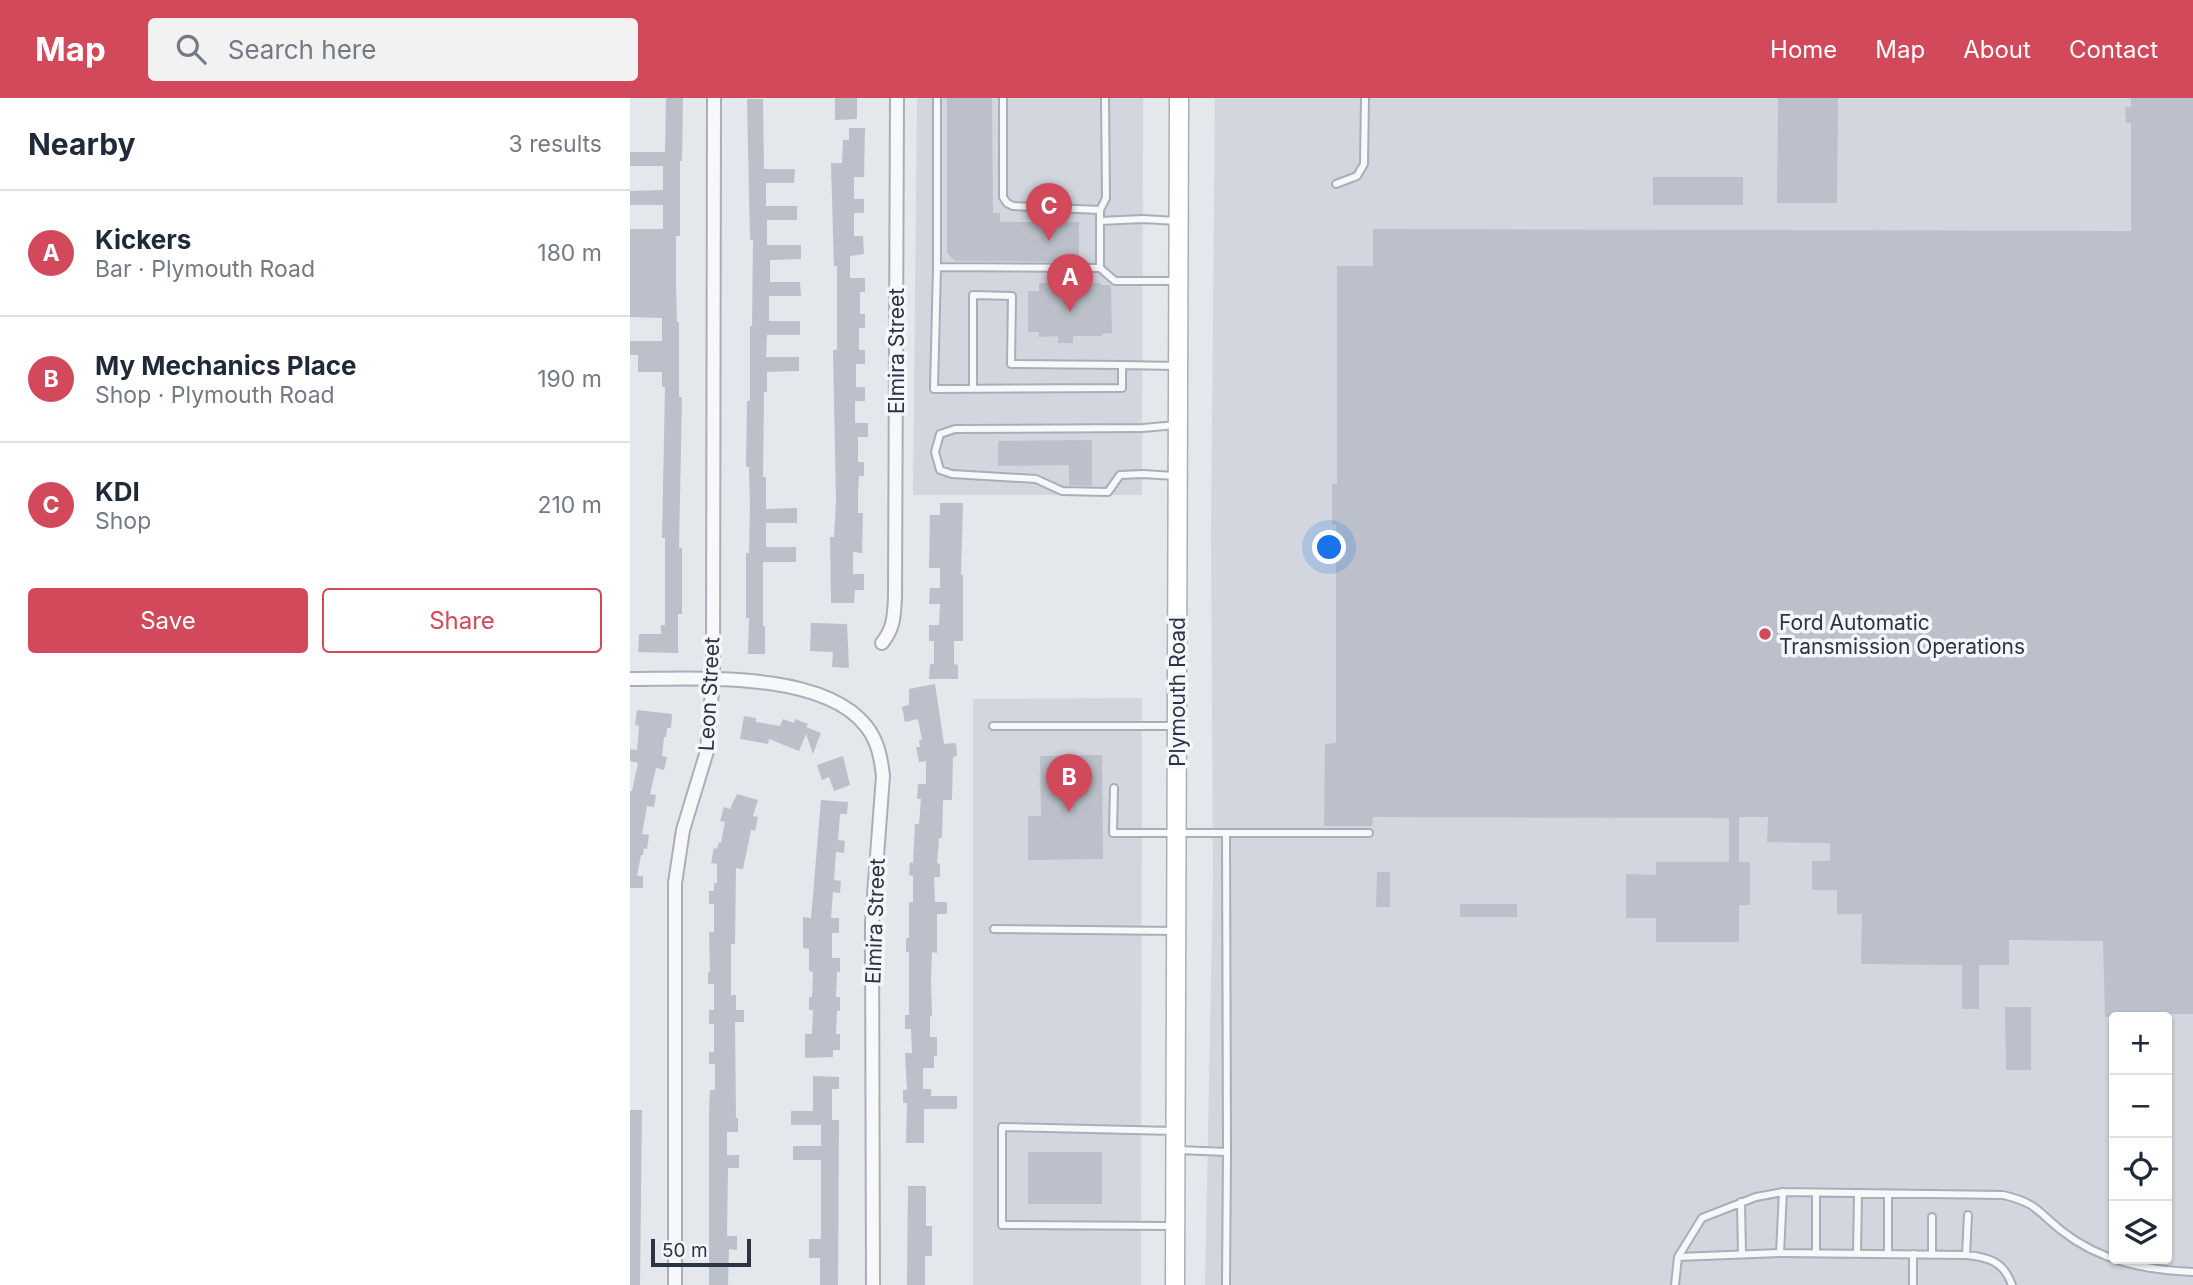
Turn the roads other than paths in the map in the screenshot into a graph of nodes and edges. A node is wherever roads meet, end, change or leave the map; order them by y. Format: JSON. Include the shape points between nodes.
{"nodes":[{"id":1,"x":714,"y":98,"type":"edge"},
{"id":2,"x":897,"y":98,"type":"edge"},
{"id":3,"x":937,"y":98,"type":"edge"},
{"id":4,"x":1003,"y":98,"type":"edge"},
{"id":5,"x":1105,"y":98,"type":"edge"},
{"id":6,"x":1179,"y":98,"type":"edge"},
{"id":7,"x":1365,"y":98,"type":"edge"},
{"id":8,"x":1336,"y":184,"type":"dead end"},
{"id":9,"x":1100,"y":210,"type":"junction"},
{"id":10,"x":1100,"y":221,"type":"junction"},
{"id":11,"x":1179,"y":221,"type":"junction"},
{"id":12,"x":937,"y":267,"type":"junction"},
{"id":13,"x":1100,"y":268,"type":"junction"},
{"id":14,"x":1179,"y":281,"type":"junction"},
{"id":15,"x":1122,"y":365,"type":"junction"},
{"id":16,"x":1179,"y":366,"type":"junction"},
{"id":17,"x":973,"y":389,"type":"junction"},
{"id":18,"x":1178,"y":425,"type":"junction"},
{"id":19,"x":1178,"y":476,"type":"junction"},
{"id":20,"x":881,"y":643,"type":"dead end"},
{"id":21,"x":630,"y":679,"type":"edge"},
{"id":22,"x":713,"y":679,"type":"junction"},
{"id":23,"x":993,"y":726,"type":"dead end"},
{"id":24,"x":1177,"y":726,"type":"junction"},
{"id":25,"x":1114,"y":788,"type":"dead end"},
{"id":26,"x":1177,"y":833,"type":"junction"},
{"id":27,"x":1226,"y":833,"type":"junction"},
{"id":28,"x":1368,"y":833,"type":"dead end"},
{"id":29,"x":994,"y":929,"type":"dead end"},
{"id":30,"x":1177,"y":930,"type":"junction"},
{"id":31,"x":1176,"y":1131,"type":"junction"},
{"id":32,"x":1176,"y":1150,"type":"junction"},
{"id":33,"x":1227,"y":1153,"type":"junction"},
{"id":34,"x":1783,"y":1192,"type":"junction"},
{"id":35,"x":1816,"y":1193,"type":"junction"},
{"id":36,"x":1858,"y":1193,"type":"junction"},
{"id":37,"x":1888,"y":1194,"type":"junction"},
{"id":38,"x":1741,"y":1202,"type":"junction"},
{"id":39,"x":1968,"y":1215,"type":"dead end"},
{"id":40,"x":1932,"y":1217,"type":"dead end"},
{"id":41,"x":1175,"y":1226,"type":"junction"},
{"id":42,"x":1780,"y":1253,"type":"junction"},
{"id":43,"x":1816,"y":1253,"type":"junction"},
{"id":44,"x":1888,"y":1253,"type":"junction"},
{"id":45,"x":1742,"y":1254,"type":"junction"},
{"id":46,"x":1857,"y":1254,"type":"junction"},
{"id":47,"x":1913,"y":1254,"type":"junction"},
{"id":48,"x":1931,"y":1255,"type":"junction"},
{"id":49,"x":1966,"y":1255,"type":"junction"},
{"id":50,"x":1678,"y":1257,"type":"junction"},
{"id":51,"x":2193,"y":1272,"type":"edge"},
{"id":52,"x":675,"y":1285,"type":"edge"},
{"id":53,"x":873,"y":1285,"type":"edge"},
{"id":54,"x":1175,"y":1285,"type":"edge"},
{"id":55,"x":1226,"y":1285,"type":"edge"},
{"id":56,"x":1675,"y":1285,"type":"edge"},
{"id":57,"x":1913,"y":1285,"type":"edge"},
{"id":58,"x":2012,"y":1285,"type":"edge"}],
"edges":[{"from":1,"to":22,"type":"street","name":"Leon Street"},
{"from":2,"to":20,"type":"street","name":"Elmira Street","via":[[895,597],[891,632]]},
{"from":3,"to":12,"type":"lane"},
{"from":4,"to":9,"type":"lane","via":[[1003,197],[1007,203]]},
{"from":5,"to":9,"type":"lane","via":[[1106,198]]},
{"from":6,"to":11,"type":"main road","name":"Plymouth Road"},
{"from":7,"to":8,"type":"lane","via":[[1364,164],[1357,176]]},
{"from":9,"to":10,"type":"lane"},
{"from":10,"to":11,"type":"lane"},
{"from":10,"to":13,"type":"lane"},
{"from":11,"to":14,"type":"main road","name":"Plymouth Road"},
{"from":12,"to":13,"type":"lane"},
{"from":12,"to":17,"type":"lane","via":[[934,389]]},
{"from":13,"to":14,"type":"lane","via":[[1115,282]]},
{"from":14,"to":16,"type":"main road","name":"Plymouth Road"},
{"from":15,"to":16,"type":"lane"},
{"from":15,"to":17,"type":"lane","via":[[1122,388]]},
{"from":15,"to":17,"type":"lane","via":[[1012,364],[1012,296],[973,295]]},
{"from":16,"to":18,"type":"main road","name":"Plymouth Road"},
{"from":18,"to":19,"type":"main road","name":"Plymouth Road"},
{"from":18,"to":19,"type":"lane","via":[[955,429],[940,434],[935,452],[940,470],[952,474],[1036,480],[1062,491],[1108,492],[1120,475]]},
{"from":19,"to":24,"type":"main road","name":"Plymouth Road"},
{"from":21,"to":22,"type":"street","name":"Elmira Street"},
{"from":22,"to":52,"type":"street","name":"Leon Street","via":[[707,751],[683,830],[676,883]]},
{"from":22,"to":53,"type":"street","name":"Elmira Street","via":[[777,684],[837,703],[867,727],[881,759],[872,922]]},
{"from":23,"to":24,"type":"lane"},
{"from":24,"to":26,"type":"main road","name":"Plymouth Road"},
{"from":25,"to":26,"type":"lane","via":[[1114,833]]},
{"from":26,"to":27,"type":"lane"},
{"from":26,"to":30,"type":"main road","name":"Plymouth Road"},
{"from":27,"to":28,"type":"lane"},
{"from":27,"to":33,"type":"lane"},
{"from":29,"to":30,"type":"lane"},
{"from":30,"to":31,"type":"main road","name":"Plymouth Road"},
{"from":31,"to":32,"type":"main road","name":"Plymouth Road"},
{"from":31,"to":41,"type":"lane","via":[[1002,1127],[1002,1225]]},
{"from":32,"to":33,"type":"lane"},
{"from":32,"to":41,"type":"main road","name":"Plymouth Road"},
{"from":33,"to":55,"type":"lane"},
{"from":34,"to":35,"type":"lane"},
{"from":34,"to":38,"type":"lane"},
{"from":34,"to":42,"type":"lane"},
{"from":35,"to":36,"type":"lane"},
{"from":35,"to":43,"type":"lane"},
{"from":36,"to":37,"type":"lane"},
{"from":36,"to":46,"type":"lane"},
{"from":37,"to":44,"type":"lane"},
{"from":37,"to":51,"type":"lane","via":[[2012,1197],[2039,1209],[2062,1231],[2112,1259],[2159,1271]]},
{"from":38,"to":45,"type":"lane"},
{"from":38,"to":50,"type":"lane","via":[[1702,1218]]},
{"from":39,"to":49,"type":"lane"},
{"from":40,"to":48,"type":"lane"},
{"from":41,"to":54,"type":"main road","name":"Plymouth Road"},
{"from":42,"to":43,"type":"lane"},
{"from":42,"to":45,"type":"lane"},
{"from":43,"to":46,"type":"lane"},
{"from":44,"to":46,"type":"lane"},
{"from":44,"to":47,"type":"lane"},
{"from":45,"to":50,"type":"lane"},
{"from":47,"to":48,"type":"lane"},
{"from":47,"to":57,"type":"lane"},
{"from":48,"to":49,"type":"lane"},
{"from":49,"to":58,"type":"lane","via":[[1998,1262]]},
{"from":50,"to":56,"type":"lane"}]}
